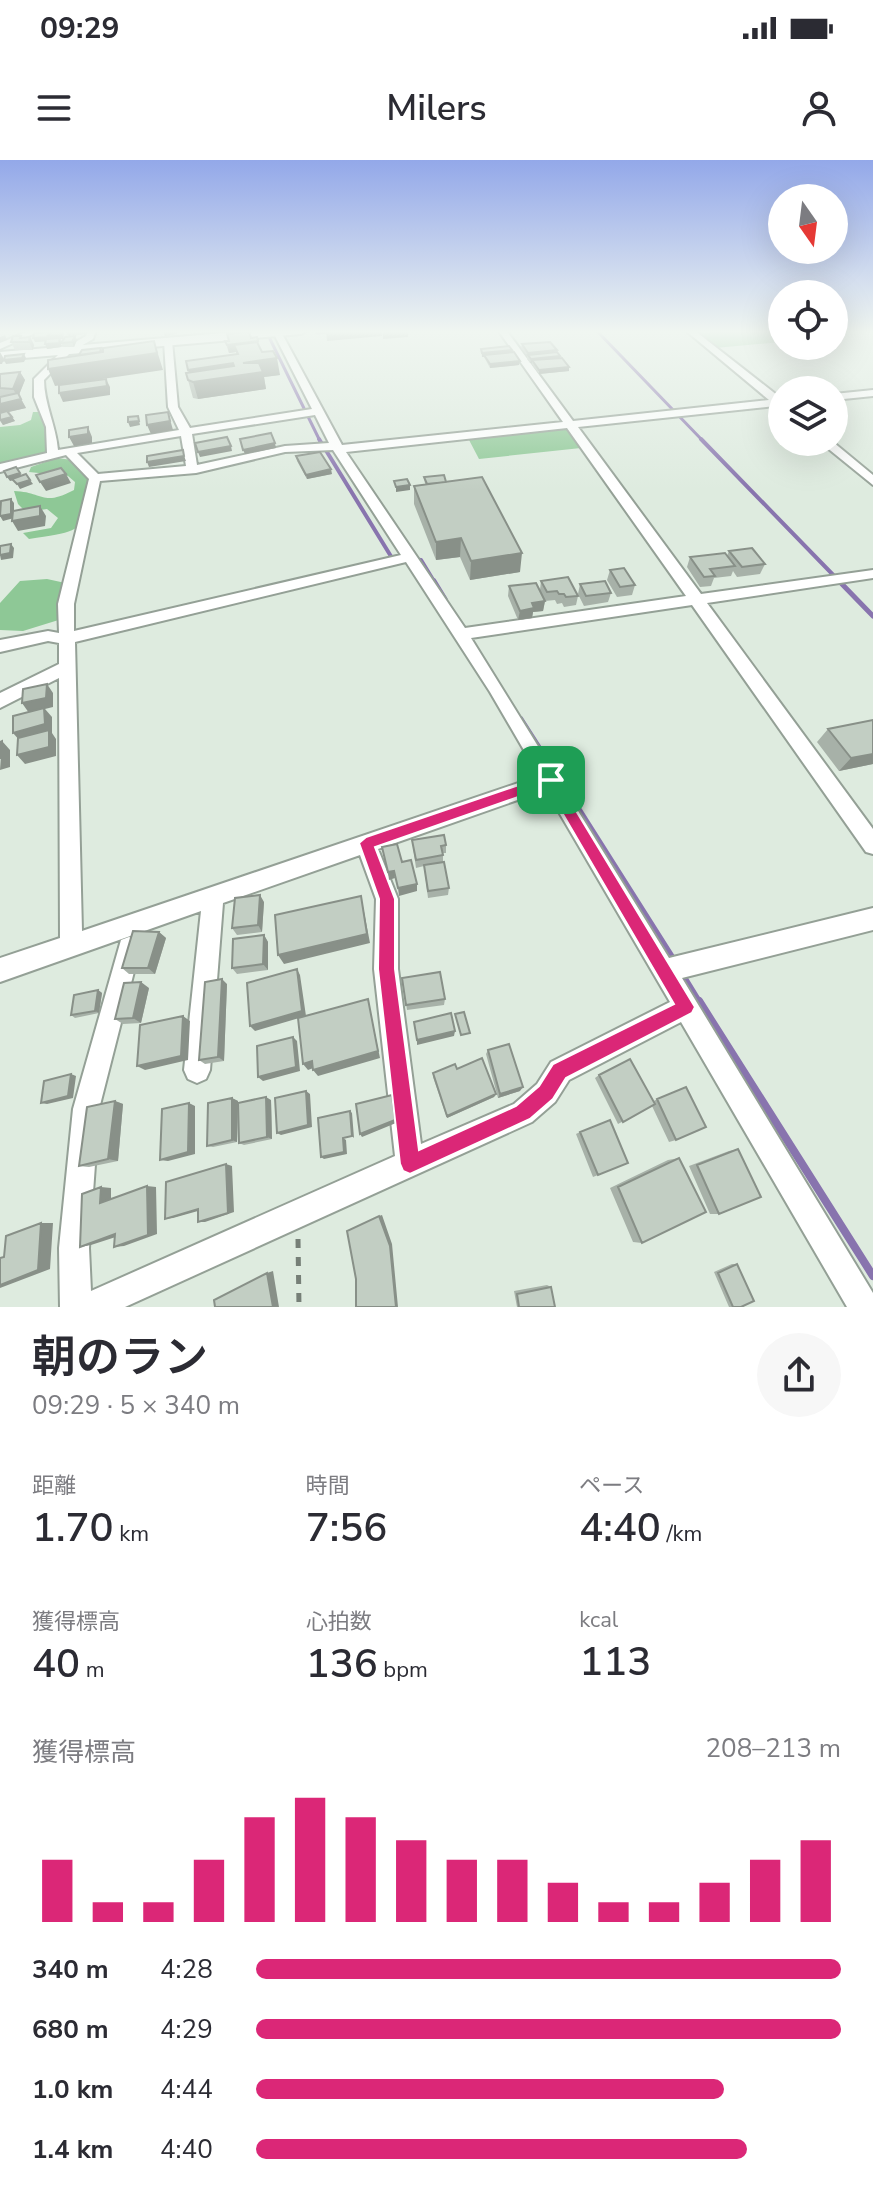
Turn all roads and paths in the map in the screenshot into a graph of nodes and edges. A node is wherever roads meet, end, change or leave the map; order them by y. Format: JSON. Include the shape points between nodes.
{"nodes":[{"id":1,"x":39,"y":384,"type":"edge"},
{"id":2,"x":171,"y":384,"type":"edge"},
{"id":3,"x":303,"y":384,"type":"edge"},
{"id":4,"x":540,"y":384,"type":"edge"},
{"id":5,"x":873,"y":393,"type":"edge"},
{"id":6,"x":848,"y":396,"type":"edge"},
{"id":7,"x":768,"y":405,"type":"edge"},
{"id":8,"x":317,"y":411,"type":"junction"},
{"id":9,"x":569,"y":424,"type":"junction"},
{"id":10,"x":186,"y":432,"type":"junction"},
{"id":11,"x":337,"y":448,"type":"junction"},
{"id":12,"x":69,"y":451,"type":"junction"},
{"id":13,"x":53,"y":455,"type":"junction"},
{"id":14,"x":843,"y":456,"type":"edge"},
{"id":15,"x":0,"y":468,"type":"edge"},
{"id":16,"x":192,"y":469,"type":"junction"},
{"id":17,"x":95,"y":478,"type":"junction"},
{"id":18,"x":873,"y":481,"type":"edge"},
{"id":19,"x":409,"y":557,"type":"junction"},
{"id":20,"x":873,"y":574,"type":"edge"},
{"id":21,"x":694,"y":600,"type":"junction"},
{"id":22,"x":461,"y":634,"type":"junction"},
{"id":23,"x":64,"y":639,"type":"junction"},
{"id":24,"x":0,"y":646,"type":"edge"},
{"id":25,"x":65,"y":668,"type":"junction"},
{"id":26,"x":0,"y":701,"type":"edge"},
{"id":27,"x":551,"y":780,"type":"junction"},
{"id":28,"x":366,"y":843,"type":"junction"},
{"id":29,"x":873,"y":845,"type":"edge"},
{"id":30,"x":213,"y":896,"type":"junction"},
{"id":31,"x":873,"y":919,"type":"edge"},
{"id":32,"x":136,"y":923,"type":"junction"},
{"id":33,"x":71,"y":945,"type":"junction"},
{"id":34,"x":0,"y":970,"type":"edge"},
{"id":35,"x":665,"y":971,"type":"junction"},
{"id":36,"x":686,"y":1007,"type":"junction"},
{"id":37,"x":197,"y":1070,"type":"edge"},
{"id":38,"x":410,"y":1164,"type":"junction"},
{"id":39,"x":297,"y":1216,"type":"junction"},
{"id":40,"x":76,"y":1307,"type":"edge"},
{"id":41,"x":90,"y":1307,"type":"edge"},
{"id":42,"x":299,"y":1307,"type":"edge"},
{"id":43,"x":864,"y":1307,"type":"edge"}],
"edges":[{"from":1,"to":13,"type":"street"},
{"from":2,"to":10,"type":"street","via":[[173,407]]},
{"from":3,"to":8,"type":"street"},
{"from":4,"to":9,"type":"street"},
{"from":5,"to":6,"type":"street"},
{"from":7,"to":9,"type":"street"},
{"from":8,"to":10,"type":"street"},
{"from":8,"to":11,"type":"street"},
{"from":9,"to":11,"type":"street"},
{"from":9,"to":21,"type":"street"},
{"from":10,"to":12,"type":"street"},
{"from":10,"to":16,"type":"street"},
{"from":11,"to":16,"type":"street","via":[[285,449]]},
{"from":11,"to":19,"type":"street"},
{"from":12,"to":13,"type":"street"},
{"from":12,"to":17,"type":"street"},
{"from":13,"to":15,"type":"street"},
{"from":14,"to":18,"type":"street"},
{"from":16,"to":17,"type":"street"},
{"from":17,"to":23,"type":"street","via":[[66,604]]},
{"from":19,"to":22,"type":"street"},
{"from":19,"to":23,"type":"street"},
{"from":20,"to":21,"type":"street"},
{"from":21,"to":22,"type":"street"},
{"from":21,"to":29,"type":"street"},
{"from":22,"to":27,"type":"street"},
{"from":23,"to":24,"type":"street","via":[[48,636]]},
{"from":23,"to":25,"type":"street"},
{"from":25,"to":26,"type":"street"},
{"from":25,"to":33,"type":"street"},
{"from":27,"to":28,"type":"street"},
{"from":27,"to":35,"type":"street"},
{"from":28,"to":30,"type":"street"},
{"from":28,"to":38,"type":"street","via":[[387,899],[386,969]]},
{"from":30,"to":32,"type":"street"},
{"from":30,"to":37,"type":"street"},
{"from":31,"to":35,"type":"street"},
{"from":32,"to":33,"type":"street"},
{"from":32,"to":40,"type":"street","via":[[86,1109],[74,1248]]},
{"from":33,"to":34,"type":"street"},
{"from":35,"to":36,"type":"street"},
{"from":36,"to":38,"type":"street","via":[[560,1071],[546,1093],[523,1113]]},
{"from":36,"to":43,"type":"street"},
{"from":38,"to":39,"type":"street"},
{"from":39,"to":41,"type":"street"},
{"from":39,"to":42,"type":"path"}]}
